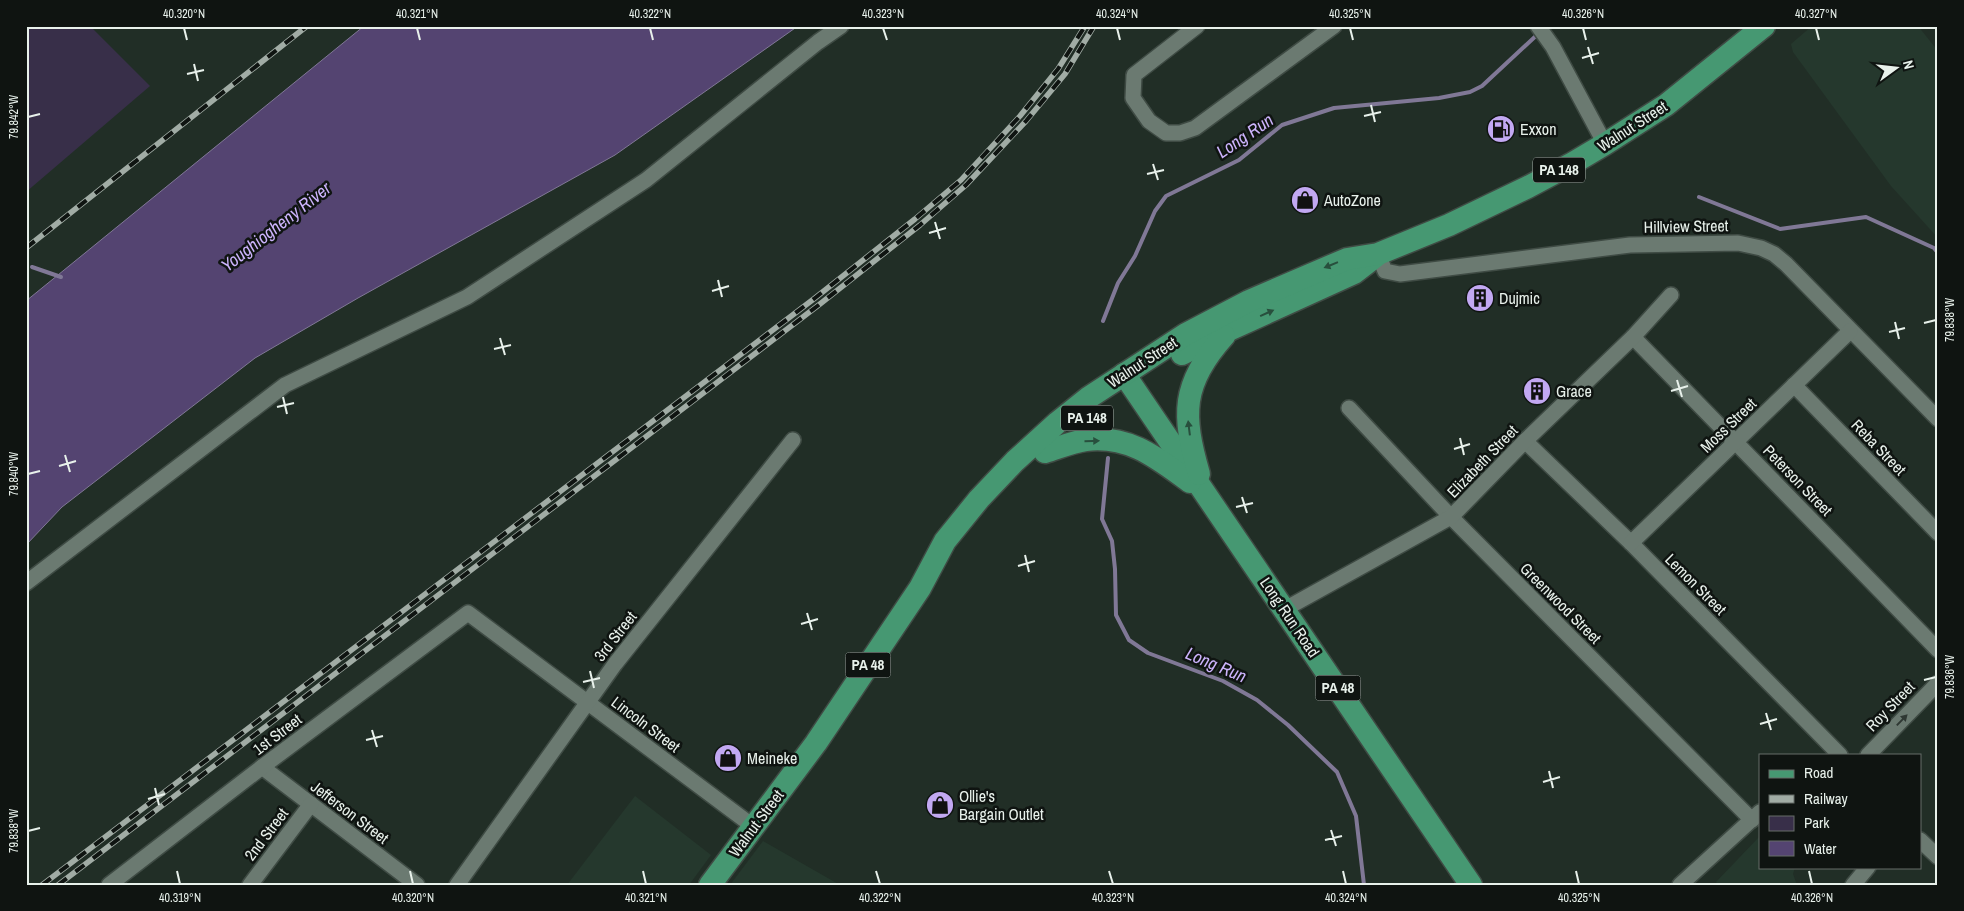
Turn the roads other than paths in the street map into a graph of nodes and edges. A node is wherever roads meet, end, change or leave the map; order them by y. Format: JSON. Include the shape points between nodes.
{"nodes":[{"id":1,"x":841,"y":26,"type":"edge"},
{"id":2,"x":1197,"y":26,"type":"edge"},
{"id":3,"x":1334,"y":26,"type":"edge"},
{"id":4,"x":1538,"y":26,"type":"edge"},
{"id":5,"x":1764,"y":26,"type":"edge"},
{"id":6,"x":1605,"y":144,"type":"junction"},
{"id":7,"x":1378,"y":254,"type":"junction"},
{"id":8,"x":1671,"y":295,"type":"dead end"},
{"id":9,"x":1231,"y":329,"type":"junction"},
{"id":10,"x":1850,"y":331,"type":"junction"},
{"id":11,"x":1632,"y":337,"type":"junction"},
{"id":12,"x":1128,"y":380,"type":"junction"},
{"id":13,"x":1794,"y":385,"type":"junction"},
{"id":14,"x":1349,"y":408,"type":"dead end"},
{"id":15,"x":1938,"y":419,"type":"edge"},
{"id":16,"x":793,"y":440,"type":"dead end"},
{"id":17,"x":1526,"y":441,"type":"junction"},
{"id":18,"x":1736,"y":441,"type":"junction"},
{"id":19,"x":1045,"y":452,"type":"junction"},
{"id":20,"x":1204,"y":492,"type":"junction"},
{"id":21,"x":1452,"y":517,"type":"junction"},
{"id":22,"x":1938,"y":533,"type":"edge"},
{"id":23,"x":1631,"y":544,"type":"junction"},
{"id":24,"x":26,"y":583,"type":"edge"},
{"id":25,"x":920,"y":588,"type":"junction"},
{"id":26,"x":1284,"y":609,"type":"junction"},
{"id":27,"x":468,"y":613,"type":"joint"},
{"id":28,"x":1938,"y":650,"type":"edge"},
{"id":29,"x":1938,"y":682,"type":"edge"},
{"id":30,"x":588,"y":702,"type":"junction"},
{"id":31,"x":1831,"y":752,"type":"edge"},
{"id":32,"x":1869,"y":754,"type":"edge"},
{"id":33,"x":262,"y":767,"type":"junction"},
{"id":34,"x":311,"y":804,"type":"junction"},
{"id":35,"x":1756,"y":816,"type":"edge"},
{"id":36,"x":754,"y":827,"type":"junction"},
{"id":37,"x":1922,"y":842,"type":"edge"},
{"id":38,"x":1938,"y":857,"type":"edge"},
{"id":39,"x":1867,"y":868,"type":"edge"},
{"id":40,"x":109,"y":885,"type":"edge"},
{"id":41,"x":250,"y":885,"type":"edge"},
{"id":42,"x":417,"y":885,"type":"edge"},
{"id":43,"x":457,"y":885,"type":"edge"},
{"id":44,"x":710,"y":885,"type":"edge"},
{"id":45,"x":1471,"y":885,"type":"edge"},
{"id":46,"x":1680,"y":885,"type":"edge"},
{"id":47,"x":1852,"y":885,"type":"edge"}],
"edges":[{"from":1,"to":24,"type":"street","via":[[646,180],[483,286],[285,384]]},
{"from":2,"to":3,"type":"street","via":[[1134,75],[1133,98],[1149,121],[1166,133],[1195,128]]},
{"from":4,"to":6,"type":"street","via":[[1553,47]]},
{"from":5,"to":6,"type":"main road","name":"Walnut Street","number":"PA 148","via":[[1666,104]]},
{"from":6,"to":7,"type":"main road","name":"Walnut Street","number":"PA 148","via":[[1497,203]]},
{"from":9,"to":7,"type":"main road","name":"Walnut Street","number":"PA 148","one_way":true,"via":[[1354,274]]},
{"from":7,"to":10,"type":"street","name":"Hillview Street","via":[[1385,271],[1400,274],[1630,245],[1738,243],[1774,254]]},
{"from":7,"to":12,"type":"main road","name":"Walnut Street","number":"PA 148","one_way":true,"via":[[1347,259],[1249,301],[1186,334]]},
{"from":8,"to":11,"type":"street","name":"Elizabeth Street"},
{"from":9,"to":12,"type":"main road","name":"Walnut Street","number":"PA 148"},
{"from":20,"to":9,"type":"main road","one_way":true,"via":[[1190,444],[1187,413],[1192,384],[1208,354]]},
{"from":10,"to":13,"type":"street","name":"Moss Street"},
{"from":10,"to":15,"type":"street","name":"Hillview Street"},
{"from":11,"to":17,"type":"street","name":"Elizabeth Street"},
{"from":11,"to":18,"type":"street","name":"Peterson Street"},
{"from":12,"to":19,"type":"main road","name":"Walnut Street","number":"PA 148"},
{"from":12,"to":20,"type":"main road","name":"Long Run Road","number":"PA 48"},
{"from":12,"to":25,"type":"main road","name":"Walnut Street","number":"PA 48","via":[[1088,398],[1015,461],[946,541]]},
{"from":13,"to":18,"type":"street","name":"Moss Street"},
{"from":13,"to":22,"type":"street","name":"Reba Street"},
{"from":14,"to":21,"type":"street","name":"Greenwood Street"},
{"from":16,"to":30,"type":"street","name":"3rd Street"},
{"from":17,"to":21,"type":"street","name":"Elizabeth Street"},
{"from":17,"to":23,"type":"street","name":"Lemon Street"},
{"from":18,"to":23,"type":"street","name":"Moss Street"},
{"from":18,"to":28,"type":"street","name":"Peterson Street"},
{"from":19,"to":20,"type":"main road","number":"PA 48","one_way":true,"via":[[1085,440],[1136,446]]},
{"from":19,"to":25,"type":"main road","name":"Walnut Street","number":"PA 48","via":[[980,516]]},
{"from":20,"to":26,"type":"main road","name":"Long Run Road","number":"PA 48"},
{"from":21,"to":26,"type":"street","name":"Elizabeth Street"},
{"from":21,"to":35,"type":"street","name":"Greenwood Street"},
{"from":23,"to":31,"type":"street","name":"Lemon Street"},
{"from":25,"to":36,"type":"main road","name":"Walnut Street","number":"PA 48","via":[[816,743]]},
{"from":26,"to":45,"type":"main road","name":"Long Run Road","number":"PA 48"},
{"from":27,"to":30,"type":"street","name":"Lincoln Street"},
{"from":27,"to":33,"type":"street","name":"1st Street"},
{"from":32,"to":29,"type":"street","name":"Roy Street","one_way":true},
{"from":30,"to":36,"type":"street","name":"Lincoln Street"},
{"from":30,"to":43,"type":"street","name":"3rd Street"},
{"from":33,"to":34,"type":"street","name":"Jefferson Street"},
{"from":33,"to":40,"type":"street","name":"1st Street"},
{"from":34,"to":41,"type":"street","name":"2nd Street"},
{"from":34,"to":42,"type":"street","name":"Jefferson Street"},
{"from":35,"to":46,"type":"street"},
{"from":36,"to":44,"type":"main road","name":"Walnut Street","number":"PA 48"},
{"from":37,"to":38,"type":"street"},
{"from":39,"to":47,"type":"street"}]}
